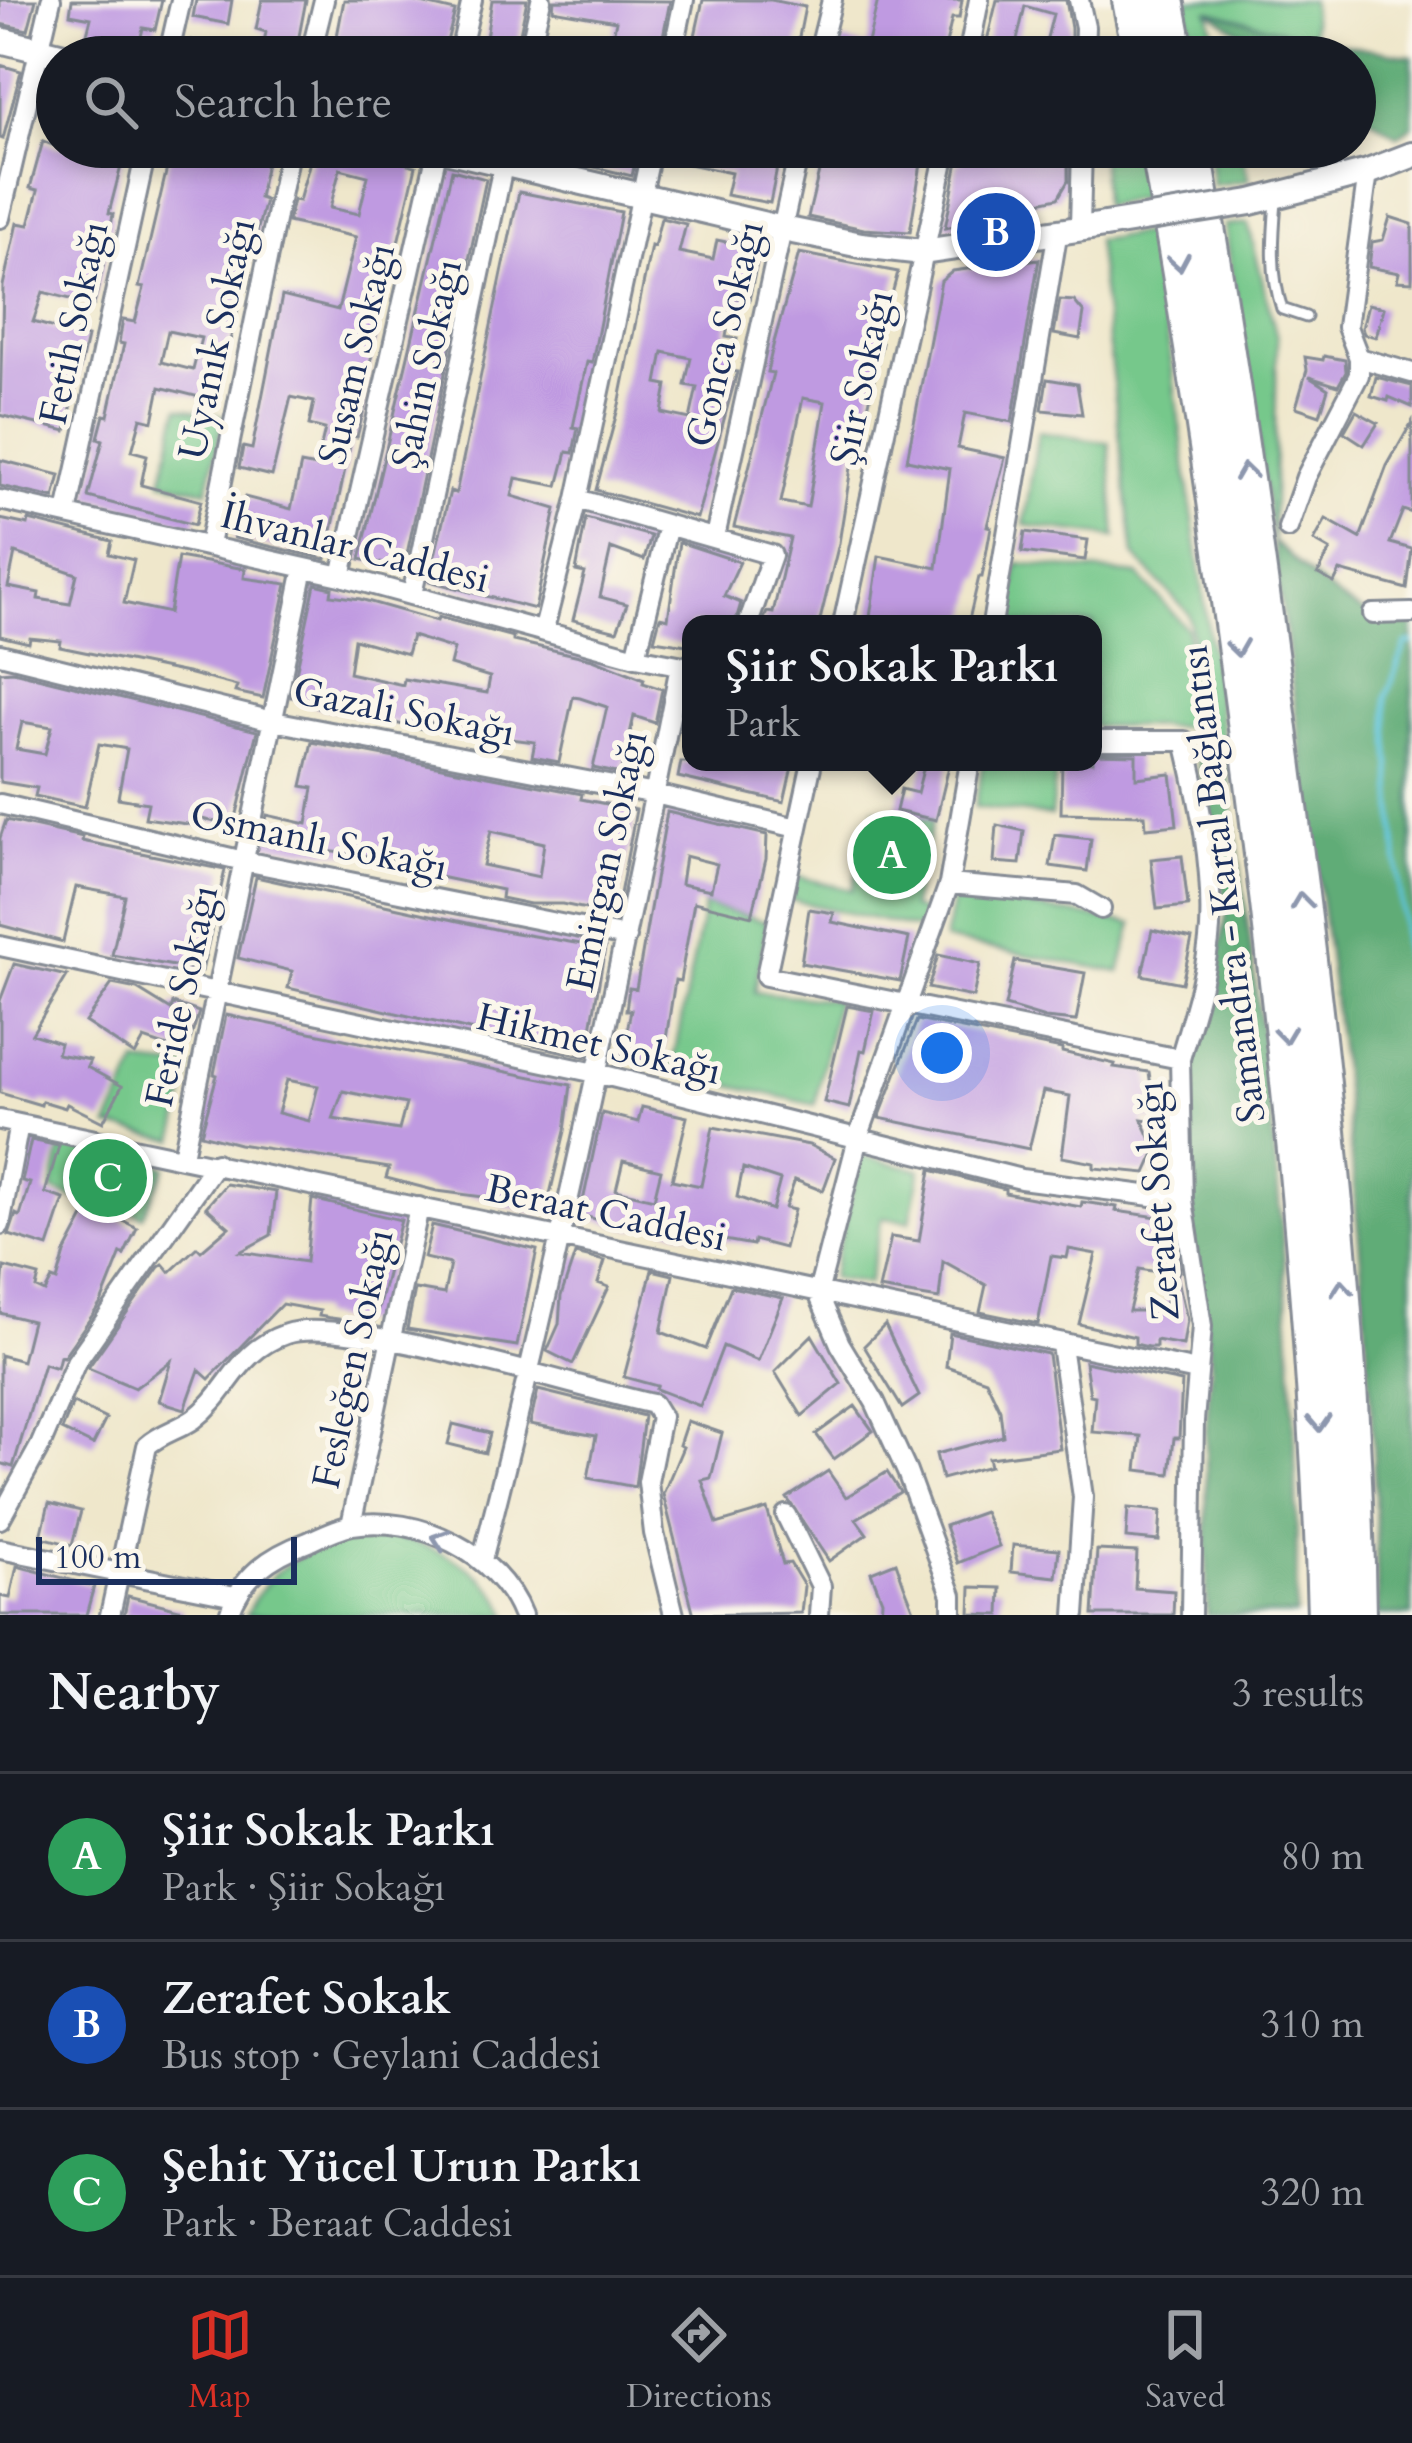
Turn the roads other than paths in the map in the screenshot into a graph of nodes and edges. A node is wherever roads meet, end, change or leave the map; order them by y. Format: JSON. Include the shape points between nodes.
{"nodes":[{"id":1,"x":50,"y":0,"type":"edge"},
{"id":2,"x":181,"y":0,"type":"edge"},
{"id":3,"x":324,"y":0,"type":"edge"},
{"id":4,"x":472,"y":0,"type":"edge"},
{"id":5,"x":541,"y":0,"type":"edge"},
{"id":6,"x":684,"y":0,"type":"edge"},
{"id":7,"x":832,"y":0,"type":"edge"},
{"id":8,"x":979,"y":0,"type":"edge"},
{"id":9,"x":1079,"y":0,"type":"edge"},
{"id":10,"x":1131,"y":0,"type":"edge"},
{"id":11,"x":1165,"y":0,"type":"edge"},
{"id":12,"x":43,"y":36,"type":"edge"},
{"id":13,"x":173,"y":36,"type":"edge"},
{"id":14,"x":315,"y":36,"type":"edge"},
{"id":15,"x":464,"y":36,"type":"edge"},
{"id":16,"x":533,"y":36,"type":"edge"},
{"id":17,"x":676,"y":36,"type":"edge"},
{"id":18,"x":823,"y":36,"type":"edge"},
{"id":19,"x":972,"y":36,"type":"edge"},
{"id":20,"x":1085,"y":36,"type":"edge"},
{"id":21,"x":1138,"y":36,"type":"edge"},
{"id":22,"x":1172,"y":36,"type":"edge"},
{"id":23,"x":0,"y":40,"type":"edge"},
{"id":24,"x":36,"y":49,"type":"edge"},
{"id":25,"x":36,"y":67,"type":"edge"},
{"id":26,"x":1412,"y":155,"type":"edge"},
{"id":27,"x":142,"y":168,"type":"edge"},
{"id":28,"x":286,"y":168,"type":"edge"},
{"id":29,"x":431,"y":168,"type":"edge"},
{"id":30,"x":502,"y":168,"type":"edge"},
{"id":31,"x":546,"y":168,"type":"edge"},
{"id":32,"x":647,"y":168,"type":"edge"},
{"id":33,"x":796,"y":168,"type":"edge"},
{"id":34,"x":942,"y":168,"type":"edge"},
{"id":35,"x":1082,"y":168,"type":"edge"},
{"id":36,"x":1163,"y":168,"type":"edge"},
{"id":37,"x":1195,"y":168,"type":"edge"},
{"id":38,"x":1369,"y":172,"type":"junction"},
{"id":39,"x":1277,"y":195,"type":"junction"},
{"id":40,"x":641,"y":196,"type":"junction"},
{"id":41,"x":0,"y":218,"type":"edge"},
{"id":42,"x":1081,"y":227,"type":"junction"},
{"id":43,"x":784,"y":229,"type":"junction"},
{"id":44,"x":923,"y":252,"type":"junction"},
{"id":45,"x":1306,"y":316,"type":"dead end"},
{"id":46,"x":1359,"y":358,"type":"junction"},
{"id":47,"x":1412,"y":373,"type":"edge"},
{"id":48,"x":0,"y":500,"type":"edge"},
{"id":49,"x":577,"y":500,"type":"junction"},
{"id":50,"x":67,"y":514,"type":"junction"},
{"id":51,"x":668,"y":525,"type":"junction"},
{"id":52,"x":1288,"y":528,"type":"dead end"},
{"id":53,"x":715,"y":537,"type":"junction"},
{"id":54,"x":209,"y":545,"type":"junction"},
{"id":55,"x":304,"y":568,"type":"junction"},
{"id":56,"x":341,"y":576,"type":"junction"},
{"id":57,"x":412,"y":595,"type":"junction"},
{"id":58,"x":1412,"y":613,"type":"edge"},
{"id":59,"x":1373,"y":614,"type":"dead end"},
{"id":60,"x":751,"y":615,"type":"edge"},
{"id":61,"x":844,"y":615,"type":"edge"},
{"id":62,"x":994,"y":615,"type":"edge"},
{"id":63,"x":544,"y":629,"type":"junction"},
{"id":64,"x":0,"y":654,"type":"edge"},
{"id":65,"x":636,"y":657,"type":"junction"},
{"id":66,"x":682,"y":666,"type":"edge"},
{"id":67,"x":682,"y":683,"type":"edge"},
{"id":68,"x":273,"y":721,"type":"junction"},
{"id":69,"x":1102,"y":741,"type":"edge"},
{"id":70,"x":810,"y":771,"type":"edge"},
{"id":71,"x":968,"y":771,"type":"edge"},
{"id":72,"x":655,"y":794,"type":"junction"},
{"id":73,"x":0,"y":804,"type":"edge"},
{"id":74,"x":797,"y":827,"type":"junction"},
{"id":75,"x":244,"y":861,"type":"junction"},
{"id":76,"x":949,"y":884,"type":"junction"},
{"id":77,"x":1101,"y":909,"type":"dead end"},
{"id":78,"x":626,"y":937,"type":"junction"},
{"id":79,"x":0,"y":946,"type":"edge"},
{"id":80,"x":217,"y":994,"type":"junction"},
{"id":81,"x":908,"y":1004,"type":"junction"},
{"id":82,"x":1180,"y":1059,"type":"junction"},
{"id":83,"x":596,"y":1073,"type":"junction"},
{"id":84,"x":9,"y":1122,"type":"edge"},
{"id":85,"x":858,"y":1138,"type":"junction"},
{"id":86,"x":183,"y":1156,"type":"junction"},
{"id":87,"x":216,"y":1163,"type":"junction"},
{"id":88,"x":1183,"y":1200,"type":"junction"},
{"id":89,"x":419,"y":1208,"type":"junction"},
{"id":90,"x":0,"y":1225,"type":"edge"},
{"id":91,"x":560,"y":1234,"type":"junction"},
{"id":92,"x":818,"y":1293,"type":"junction"},
{"id":93,"x":390,"y":1341,"type":"junction"},
{"id":94,"x":1061,"y":1345,"type":"junction"},
{"id":95,"x":1197,"y":1371,"type":"junction"},
{"id":96,"x":530,"y":1373,"type":"junction"},
{"id":97,"x":787,"y":1515,"type":"dead end"},
{"id":98,"x":0,"y":1519,"type":"edge"},
{"id":99,"x":351,"y":1525,"type":"junction"},
{"id":100,"x":0,"y":1549,"type":"edge"},
{"id":101,"x":482,"y":1560,"type":"junction"},
{"id":102,"x":119,"y":1573,"type":"junction"},
{"id":103,"x":232,"y":1605,"type":"edge"},
{"id":104,"x":110,"y":1615,"type":"edge"},
{"id":105,"x":522,"y":1615,"type":"edge"},
{"id":106,"x":674,"y":1615,"type":"edge"},
{"id":107,"x":819,"y":1615,"type":"edge"},
{"id":108,"x":952,"y":1615,"type":"edge"},
{"id":109,"x":1076,"y":1615,"type":"edge"},
{"id":110,"x":1191,"y":1615,"type":"edge"},
{"id":111,"x":1326,"y":1615,"type":"edge"},
{"id":112,"x":1357,"y":1615,"type":"edge"}],
"edges":[{"from":1,"to":12,"type":"street"},
{"from":2,"to":13,"type":"street"},
{"from":3,"to":14,"type":"street"},
{"from":4,"to":15,"type":"street"},
{"from":5,"to":16,"type":"street"},
{"from":6,"to":17,"type":"street"},
{"from":7,"to":18,"type":"street"},
{"from":8,"to":19,"type":"street"},
{"from":9,"to":20,"type":"street"},
{"from":10,"to":21,"type":"highway"},
{"from":11,"to":22,"type":"highway"},
{"from":23,"to":24,"type":"street"},
{"from":25,"to":41,"type":"street"},
{"from":26,"to":38,"type":"street"},
{"from":27,"to":50,"type":"street","name":"Fetih Sokağı"},
{"from":28,"to":54,"type":"street","name":"Uyanık Sokağı"},
{"from":29,"to":56,"type":"street","name":"Susam Sokağı"},
{"from":30,"to":57,"type":"street","name":"Şahin Sokağı"},
{"from":31,"to":40,"type":"street"},
{"from":32,"to":40,"type":"street"},
{"from":33,"to":43,"type":"street","name":"Gonca Sokağı"},
{"from":34,"to":44,"type":"street","name":"Şiir Sokağı"},
{"from":35,"to":42,"type":"street"},
{"from":36,"to":111,"type":"highway","name":"Samandıra - Kartal Bağlantısı","one_way":true,"via":[[1235,636],[1287,1049],[1316,1373]]},
{"from":112,"to":37,"type":"highway","name":"Samandıra - Kartal Bağlantısı","one_way":true,"via":[[1349,1373],[1306,944],[1242,448]]},
{"from":38,"to":39,"type":"street"},
{"from":38,"to":46,"type":"street","via":[[1347,327]]},
{"from":39,"to":42,"type":"street","bridge":true},
{"from":39,"to":45,"type":"lane","via":[[1275,289],[1282,310]]},
{"from":40,"to":43,"type":"street"},
{"from":40,"to":49,"type":"street"},
{"from":42,"to":44,"type":"street"},
{"from":42,"to":62,"type":"street"},
{"from":43,"to":44,"type":"street"},
{"from":43,"to":53,"type":"street","name":"Gonca Sokağı"},
{"from":44,"to":61,"type":"street","name":"Şiir Sokağı"},
{"from":46,"to":47,"type":"street"},
{"from":46,"to":52,"type":"street","via":[[1359,375]]},
{"from":48,"to":50,"type":"street","name":"İhvanlar Caddesi"},
{"from":49,"to":51,"type":"street"},
{"from":49,"to":63,"type":"street"},
{"from":50,"to":54,"type":"street","name":"İhvanlar Caddesi"},
{"from":51,"to":53,"type":"street"},
{"from":51,"to":65,"type":"street"},
{"from":53,"to":60,"type":"street","via":[[772,555]]},
{"from":54,"to":55,"type":"street","name":"İhvanlar Caddesi"},
{"from":55,"to":56,"type":"street","name":"İhvanlar Caddesi"},
{"from":55,"to":68,"type":"street","name":"Feride Sokağı"},
{"from":56,"to":57,"type":"street","name":"İhvanlar Caddesi"},
{"from":57,"to":63,"type":"street","name":"İhvanlar Caddesi"},
{"from":58,"to":59,"type":"street"},
{"from":63,"to":65,"type":"street","name":"İhvanlar Caddesi"},
{"from":64,"to":68,"type":"street","name":"Gazali Sokağı"},
{"from":65,"to":66,"type":"street","name":"İhvanlar Caddesi"},
{"from":67,"to":72,"type":"street","name":"Emirgan Sokağı"},
{"from":68,"to":72,"type":"street","name":"Gazali Sokağı"},
{"from":68,"to":75,"type":"street","name":"Feride Sokağı"},
{"from":69,"to":82,"type":"street","via":[[1185,741],[1209,862],[1210,932]]},
{"from":70,"to":74,"type":"street"},
{"from":71,"to":76,"type":"street"},
{"from":72,"to":74,"type":"street","name":"Gazali Sokağı"},
{"from":72,"to":78,"type":"street","name":"Emirgan Sokağı"},
{"from":73,"to":75,"type":"street","name":"Osmanlı Sokağı"},
{"from":74,"to":81,"type":"street","name":"Zerafet Sokağı","via":[[766,976]]},
{"from":75,"to":78,"type":"street","name":"Osmanlı Sokağı"},
{"from":75,"to":80,"type":"street","name":"Feride Sokağı"},
{"from":76,"to":77,"type":"street","via":[[1077,895]]},
{"from":76,"to":81,"type":"street"},
{"from":78,"to":83,"type":"street","name":"Emirgan Sokağı"},
{"from":79,"to":80,"type":"street","name":"Hikmet Sokağı"},
{"from":80,"to":83,"type":"street","name":"Hikmet Sokağı"},
{"from":80,"to":86,"type":"street","name":"Feride Sokağı"},
{"from":81,"to":82,"type":"street","name":"Zerafet Sokağı"},
{"from":81,"to":85,"type":"street"},
{"from":82,"to":88,"type":"street","name":"Zerafet Sokağı"},
{"from":83,"to":85,"type":"street","name":"Hikmet Sokağı"},
{"from":83,"to":91,"type":"street","name":"Emirgan Sokağı"},
{"from":84,"to":86,"type":"street","name":"Beraat Caddesi"},
{"from":84,"to":90,"type":"street"},
{"from":85,"to":88,"type":"street","name":"Hikmet Sokağı","via":[[1021,1179]]},
{"from":85,"to":92,"type":"street"},
{"from":86,"to":87,"type":"street","name":"Beraat Caddesi"},
{"from":87,"to":89,"type":"street","name":"Beraat Caddesi"},
{"from":87,"to":98,"type":"street","via":[[76,1362]]},
{"from":88,"to":95,"type":"street","name":"Zerafet Sokağı","via":[[1202,1326]]},
{"from":89,"to":91,"type":"street","name":"Beraat Caddesi"},
{"from":89,"to":93,"type":"street","name":"Fesleğen Sokağı"},
{"from":91,"to":92,"type":"street","name":"Beraat Caddesi"},
{"from":91,"to":96,"type":"street","name":"Emirgan Sokağı"},
{"from":92,"to":94,"type":"street","name":"Beraat Caddesi"},
{"from":92,"to":108,"type":"street","via":[[907,1472],[952,1595]]},
{"from":93,"to":96,"type":"street"},
{"from":93,"to":99,"type":"street","name":"Fesleğen Sokağı"},
{"from":93,"to":102,"type":"street","via":[[292,1331],[263,1343],[197,1417],[147,1447]]},
{"from":94,"to":95,"type":"street","name":"Beraat Caddesi"},
{"from":94,"to":109,"type":"street","via":[[1083,1497]]},
{"from":95,"to":110,"type":"street","name":"Zerafet Sokağı"},
{"from":96,"to":101,"type":"street","name":"Emirgan Sokağı"},
{"from":96,"to":106,"type":"street","via":[[659,1408],[648,1482]]},
{"from":97,"to":107,"type":"street","via":[[820,1586]]},
{"from":101,"to":99,"type":"street","one_way":true,"via":[[432,1534]]},
{"from":99,"to":103,"type":"street","via":[[257,1567]]},
{"from":100,"to":102,"type":"street"},
{"from":101,"to":105,"type":"street","via":[[515,1595]]},
{"from":102,"to":103,"type":"street"},
{"from":102,"to":104,"type":"street"}]}
